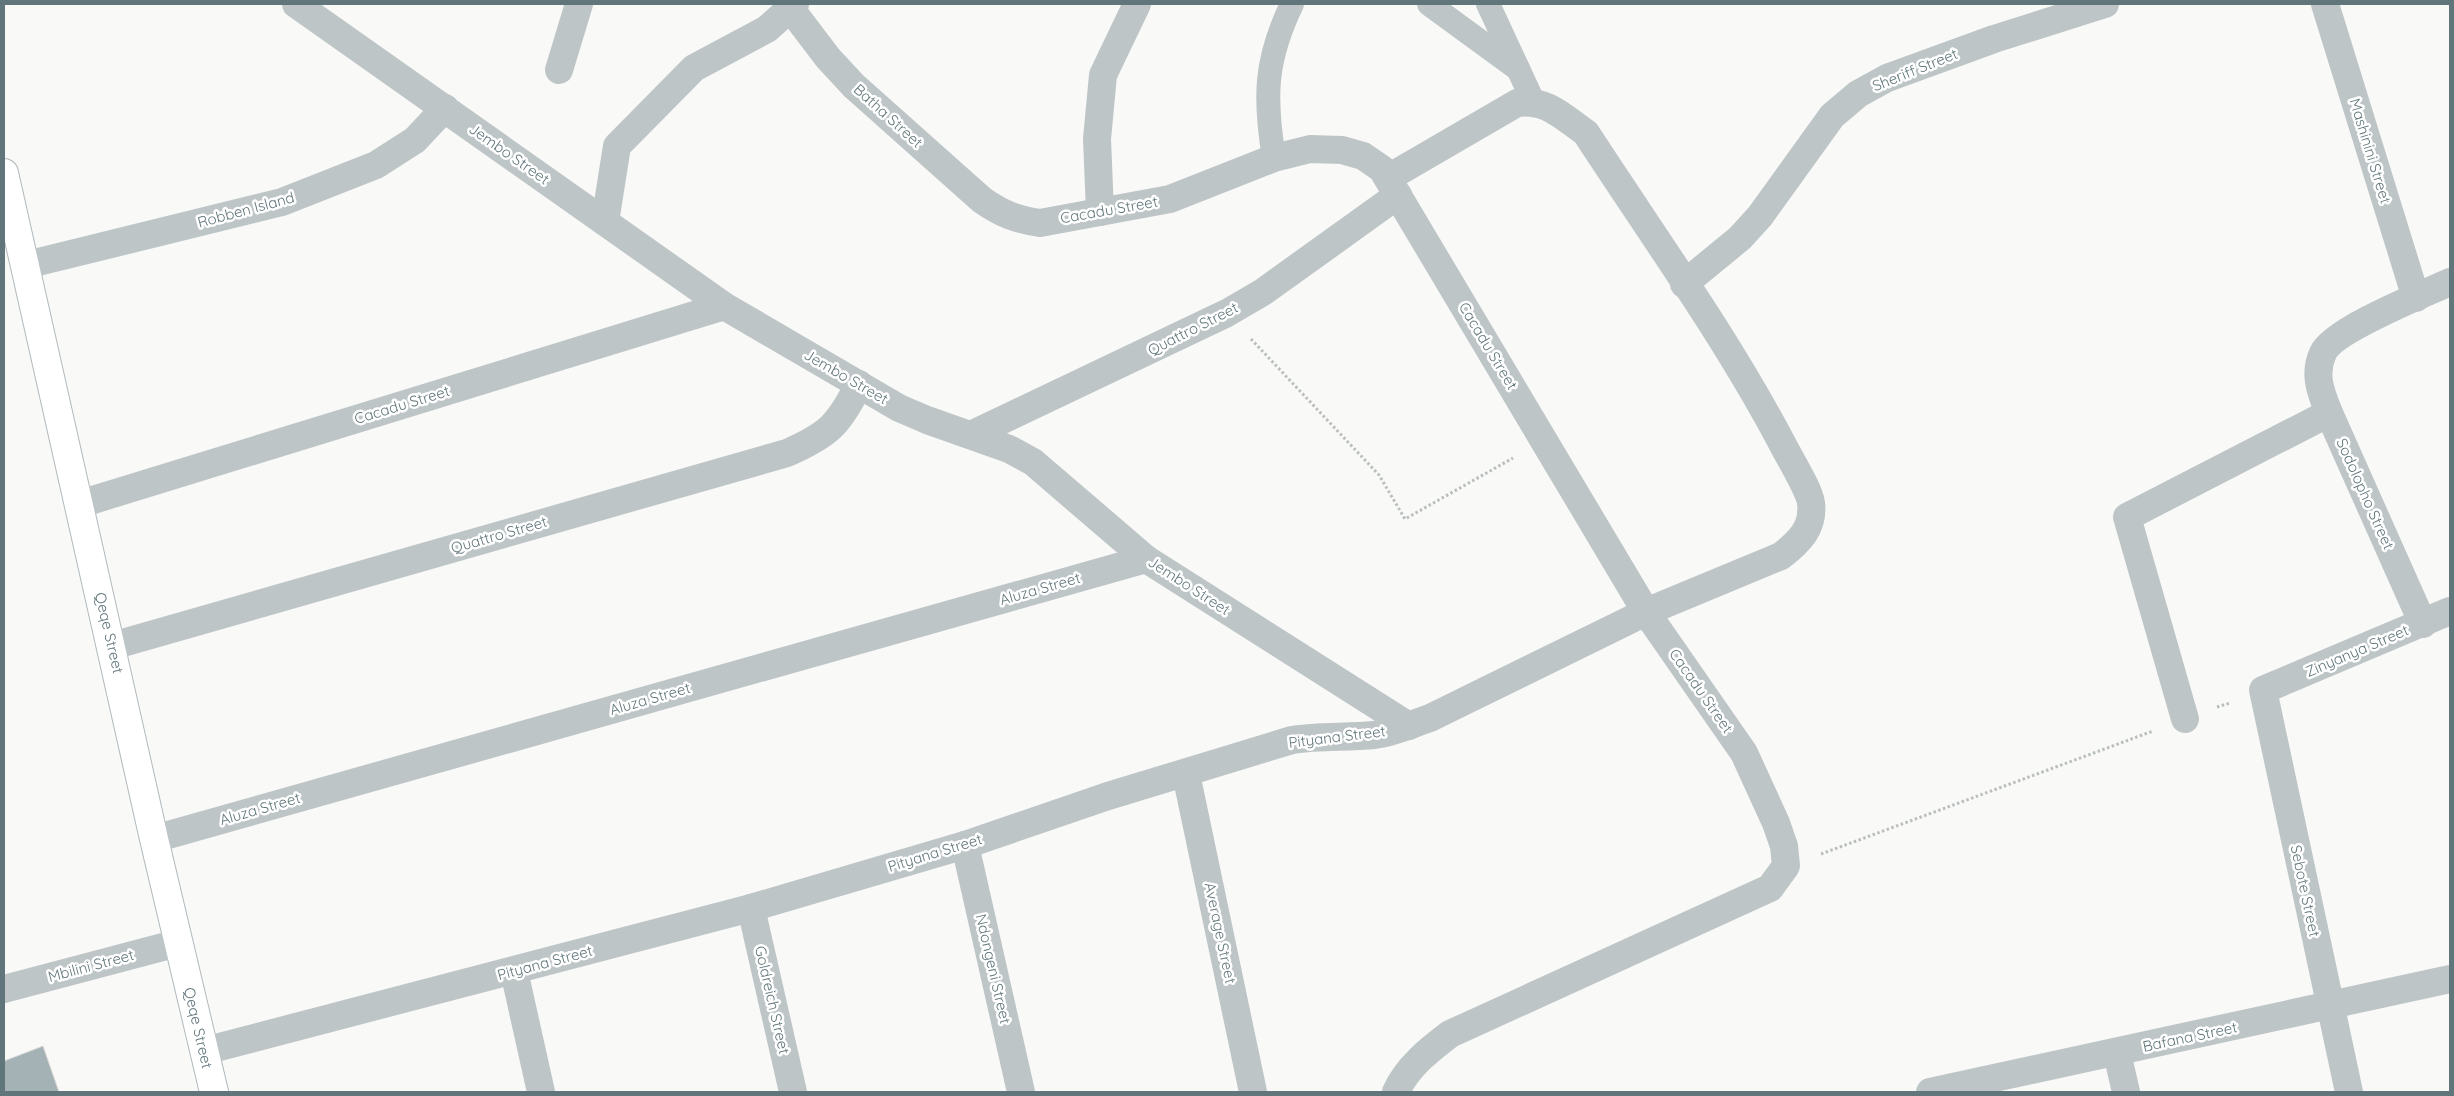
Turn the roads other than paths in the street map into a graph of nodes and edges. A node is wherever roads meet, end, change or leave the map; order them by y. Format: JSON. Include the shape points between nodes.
{"nodes":[{"id":1,"x":296,"y":4,"type":"edge"},
{"id":2,"x":579,"y":4,"type":"edge"},
{"id":3,"x":1136,"y":4,"type":"edge"},
{"id":4,"x":1292,"y":4,"type":"edge"},
{"id":5,"x":1429,"y":4,"type":"edge"},
{"id":6,"x":1488,"y":4,"type":"edge"},
{"id":7,"x":2105,"y":4,"type":"edge"},
{"id":8,"x":2325,"y":4,"type":"edge"},
{"id":9,"x":791,"y":5,"type":"edge"},
{"id":10,"x":1518,"y":69,"type":"junction"},
{"id":11,"x":559,"y":70,"type":"dead end"},
{"id":12,"x":1533,"y":101,"type":"junction"},
{"id":13,"x":445,"y":108,"type":"junction"},
{"id":14,"x":1274,"y":158,"type":"junction"},
{"id":15,"x":4,"y":173,"type":"edge"},
{"id":16,"x":1393,"y":187,"type":"junction"},
{"id":17,"x":1100,"y":212,"type":"junction"},
{"id":18,"x":1003,"y":214,"type":"joint"},
{"id":19,"x":605,"y":222,"type":"junction"},
{"id":20,"x":26,"y":265,"type":"junction"},
{"id":21,"x":2450,"y":282,"type":"edge"},
{"id":22,"x":1684,"y":284,"type":"junction"},
{"id":23,"x":2416,"y":298,"type":"junction"},
{"id":24,"x":724,"y":306,"type":"junction"},
{"id":25,"x":859,"y":384,"type":"junction"},
{"id":26,"x":2329,"y":413,"type":"junction"},
{"id":27,"x":971,"y":435,"type":"junction"},
{"id":28,"x":80,"y":504,"type":"junction"},
{"id":29,"x":1146,"y":559,"type":"junction"},
{"id":30,"x":2450,"y":611,"type":"edge"},
{"id":31,"x":1646,"y":612,"type":"junction"},
{"id":32,"x":2422,"y":624,"type":"junction"},
{"id":33,"x":112,"y":646,"type":"junction"},
{"id":34,"x":2264,"y":690,"type":"joint"},
{"id":35,"x":2186,"y":719,"type":"road end"},
{"id":36,"x":1408,"y":726,"type":"junction"},
{"id":37,"x":1186,"y":774,"type":"junction"},
{"id":38,"x":154,"y":838,"type":"junction"},
{"id":39,"x":965,"y":845,"type":"junction"},
{"id":40,"x":751,"y":908,"type":"junction"},
{"id":41,"x":178,"y":943,"type":"junction"},
{"id":42,"x":514,"y":971,"type":"junction"},
{"id":43,"x":2450,"y":979,"type":"edge"},
{"id":44,"x":4,"y":989,"type":"edge"},
{"id":45,"x":2329,"y":1007,"type":"junction"},
{"id":46,"x":204,"y":1051,"type":"junction"},
{"id":47,"x":2117,"y":1052,"type":"junction"},
{"id":48,"x":214,"y":1092,"type":"edge"},
{"id":49,"x":541,"y":1092,"type":"edge"},
{"id":50,"x":793,"y":1092,"type":"edge"},
{"id":51,"x":1021,"y":1092,"type":"edge"},
{"id":52,"x":1253,"y":1092,"type":"edge"},
{"id":53,"x":1396,"y":1092,"type":"edge"},
{"id":54,"x":1930,"y":1092,"type":"edge"},
{"id":55,"x":2126,"y":1092,"type":"edge"},
{"id":56,"x":2348,"y":1092,"type":"edge"}],
"edges":[{"from":1,"to":13,"type":"street","name":"Jembo Street"},
{"from":2,"to":11,"type":"street"},
{"from":3,"to":17,"type":"street","via":[[1103,75],[1097,139]]},
{"from":4,"to":14,"type":"lane","via":[[1273,51],[1267,87],[1267,116]]},
{"from":5,"to":10,"type":"lane"},
{"from":6,"to":10,"type":"lane"},
{"from":7,"to":22,"type":"street","name":"Sheriff Street","via":[[1886,78],[1858,94],[1832,116],[1760,216],[1740,238]]},
{"from":8,"to":23,"type":"street","name":"Mashinini Street"},
{"from":9,"to":18,"type":"street","name":"Batha Street","via":[[828,58],[854,86],[982,200]]},
{"from":9,"to":19,"type":"street","via":[[767,28],[694,68],[617,146]]},
{"from":10,"to":12,"type":"lane"},
{"from":12,"to":16,"type":"street","name":"Quattro Street","via":[[1517,103]]},
{"from":12,"to":22,"type":"street","name":"Pityana Street","via":[[1547,105],[1586,133]]},
{"from":13,"to":19,"type":"street","name":"Jembo Street"},
{"from":13,"to":20,"type":"street","name":"Robben Island","via":[[415,140],[376,165],[282,202]]},
{"from":14,"to":16,"type":"street","name":"Cacadu Street","via":[[1310,149],[1342,150],[1363,156],[1382,169]]},
{"from":14,"to":17,"type":"street","name":"Cacadu Street","via":[[1170,199]]},
{"from":15,"to":20,"type":"street","name":"Qeqe Street"},
{"from":16,"to":27,"type":"street","name":"Quattro Street","via":[[1262,292],[1227,313]]},
{"from":16,"to":31,"type":"street","name":"Cacadu Street"},
{"from":17,"to":18,"type":"street","name":"Cacadu Street","via":[[1040,222]]},
{"from":19,"to":24,"type":"street","name":"Jembo Street"},
{"from":20,"to":28,"type":"street","name":"Qeqe Street"},
{"from":21,"to":23,"type":"street"},
{"from":22,"to":31,"type":"street","name":"Pityana Street","via":[[1760,401],[1811,502],[1810,523],[1800,542],[1781,556]]},
{"from":23,"to":26,"type":"street","name":"Sodolopho Street","via":[[2348,330],[2323,351],[2318,374]]},
{"from":24,"to":25,"type":"street","name":"Jembo Street"},
{"from":24,"to":28,"type":"street","name":"Cacadu Street"},
{"from":25,"to":27,"type":"street","name":"Jembo Street","via":[[913,414]]},
{"from":25,"to":33,"type":"street","name":"Quattro Street","via":[[847,409],[833,427],[787,453]]},
{"from":26,"to":32,"type":"street","name":"Sodolopho Street"},
{"from":26,"to":35,"type":"street","via":[[2128,517]]},
{"from":27,"to":29,"type":"street","name":"Jembo Street","via":[[1033,462]]},
{"from":28,"to":33,"type":"street","name":"Qeqe Street"},
{"from":29,"to":36,"type":"street","name":"Jembo Street"},
{"from":29,"to":38,"type":"street","name":"Aluza Street"},
{"from":30,"to":32,"type":"street","name":"Zinyanya Street"},
{"from":31,"to":36,"type":"street","name":"Pityana Street"},
{"from":31,"to":53,"type":"street","name":"Cacadu Street","via":[[1744,753],[1776,823],[1784,846],[1786,866],[1770,888],[1450,1034],[1409,1070]]},
{"from":32,"to":34,"type":"street","name":"Zinyanya Street"},
{"from":33,"to":38,"type":"street","name":"Qeqe Street"},
{"from":34,"to":45,"type":"street","name":"Sebote Street"},
{"from":36,"to":37,"type":"street","name":"Pityana Street","via":[[1376,734],[1292,740]]},
{"from":37,"to":39,"type":"street","name":"Pityana Street","via":[[1108,796]]},
{"from":37,"to":52,"type":"street","name":"Average Street"},
{"from":38,"to":41,"type":"street","name":"Qeqe Street"},
{"from":39,"to":40,"type":"street","name":"Pityana Street"},
{"from":39,"to":51,"type":"street","name":"Ndongeni Street"},
{"from":40,"to":42,"type":"street","name":"Pityana Street"},
{"from":40,"to":50,"type":"street","name":"Goldreich Street"},
{"from":41,"to":44,"type":"street","name":"Mbilini Street"},
{"from":41,"to":46,"type":"street","name":"Qeqe Street"},
{"from":42,"to":46,"type":"street","name":"Pityana Street"},
{"from":42,"to":49,"type":"street"},
{"from":43,"to":45,"type":"street","name":"Bafana Street"},
{"from":45,"to":47,"type":"street","name":"Bafana Street"},
{"from":45,"to":56,"type":"street","name":"Sebote Street"},
{"from":46,"to":48,"type":"street","name":"Qeqe Street"},
{"from":47,"to":54,"type":"street","name":"Bafana Street"},
{"from":47,"to":55,"type":"street"}]}
